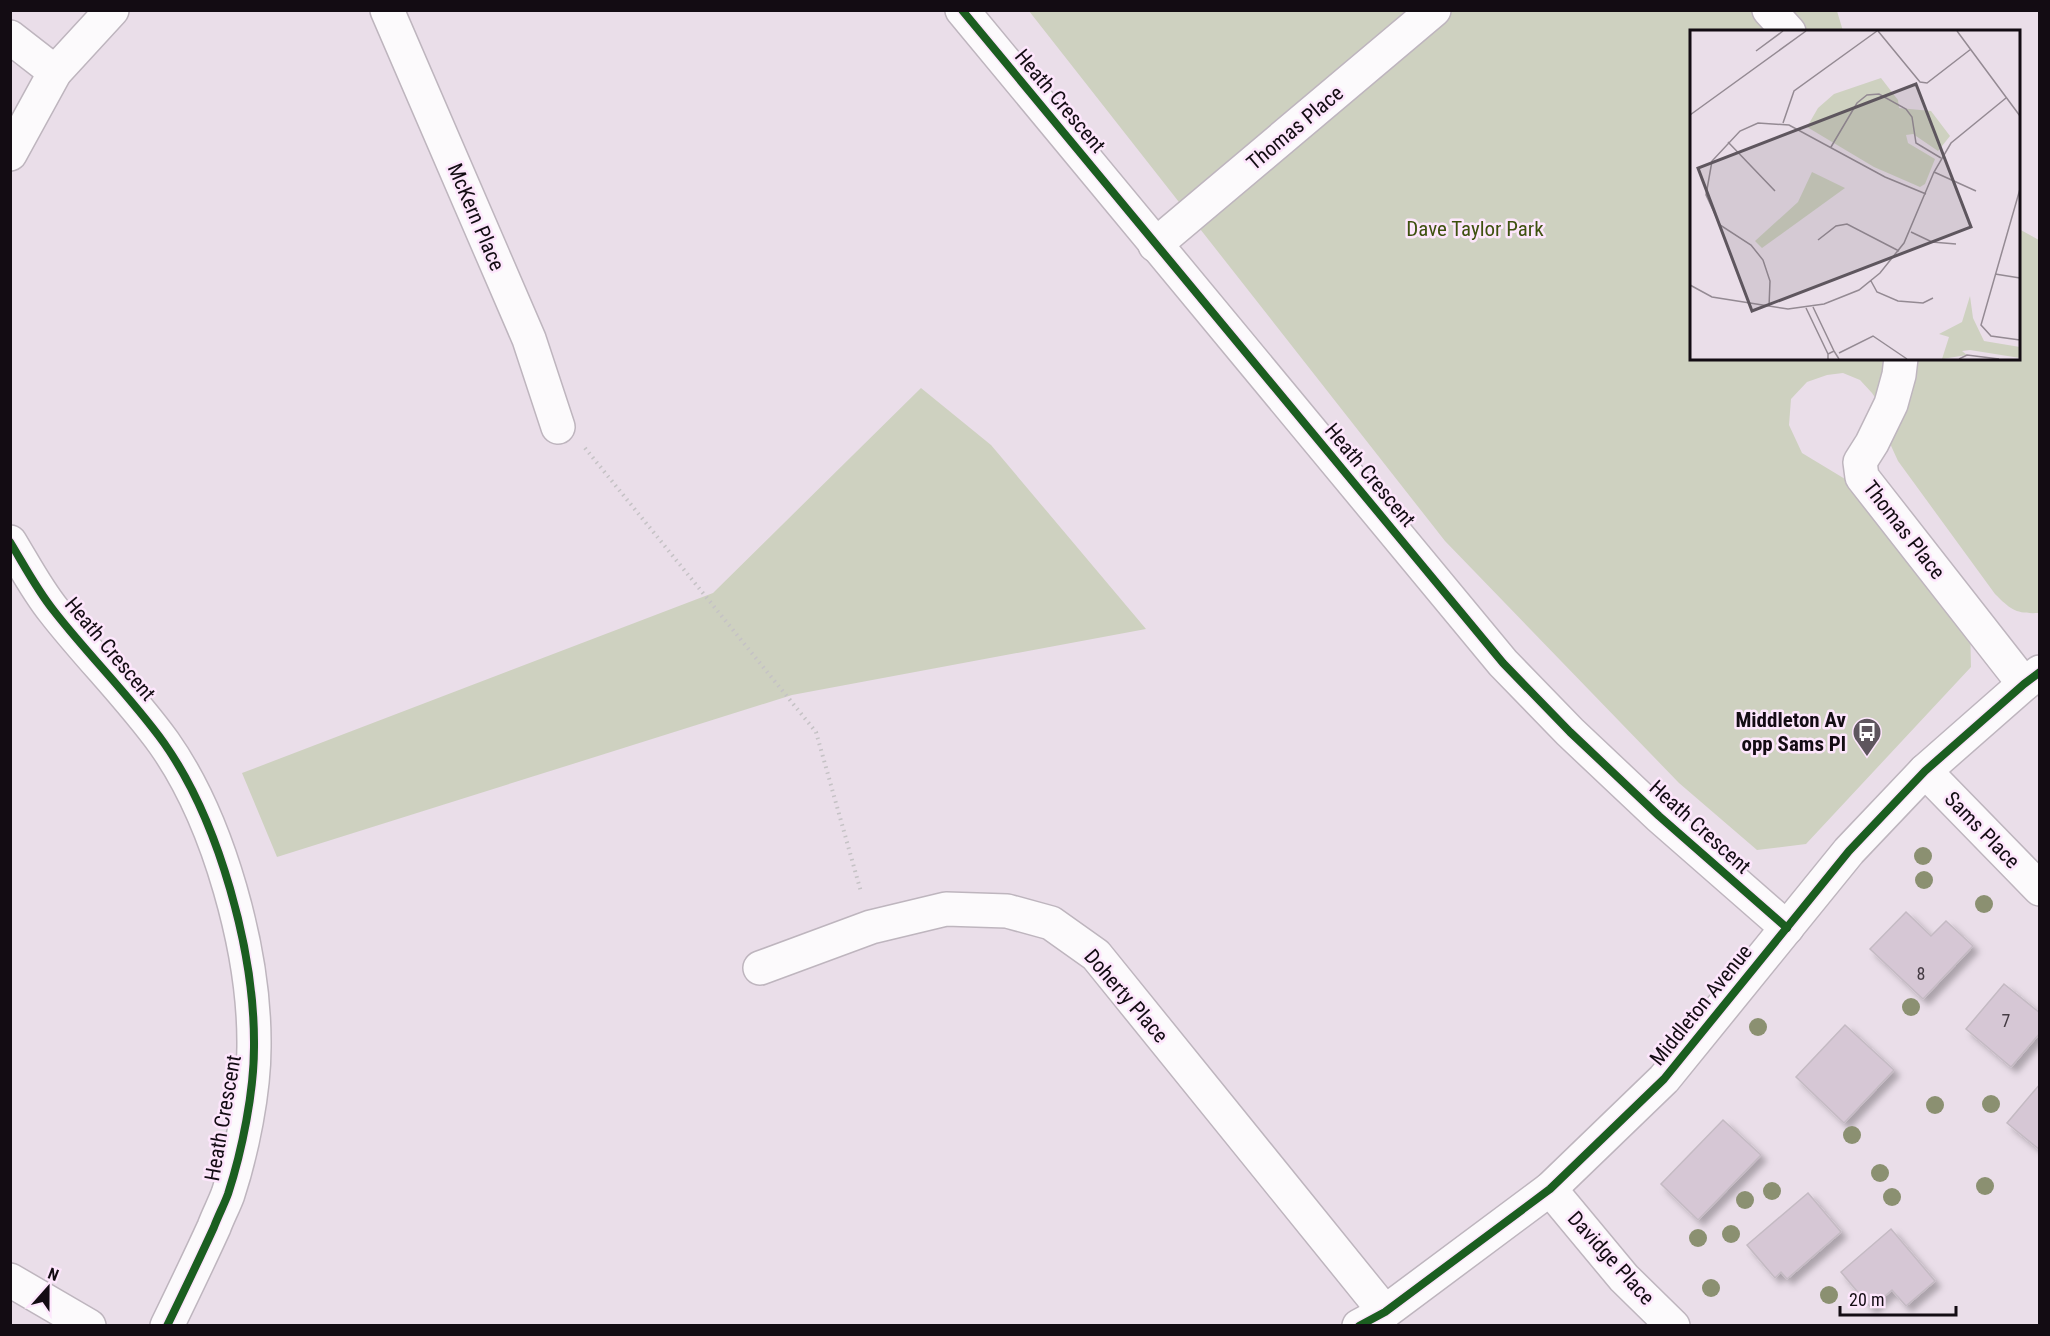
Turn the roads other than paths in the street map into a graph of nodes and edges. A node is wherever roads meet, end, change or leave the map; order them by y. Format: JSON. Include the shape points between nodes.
{"nodes":[{"id":1,"x":112,"y":10,"type":"edge"},
{"id":2,"x":387,"y":10,"type":"edge"},
{"id":3,"x":962,"y":10,"type":"edge"},
{"id":4,"x":1434,"y":10,"type":"edge"},
{"id":5,"x":1769,"y":10,"type":"edge"},
{"id":6,"x":1787,"y":30,"type":"edge"},
{"id":7,"x":10,"y":37,"type":"edge"},
{"id":8,"x":55,"y":72,"type":"junction"},
{"id":9,"x":10,"y":154,"type":"edge"},
{"id":10,"x":1155,"y":245,"type":"junction"},
{"id":11,"x":1901,"y":360,"type":"edge"},
{"id":12,"x":558,"y":427,"type":"road end"},
{"id":13,"x":10,"y":542,"type":"edge"},
{"id":14,"x":2032,"y":678,"type":"edge"},
{"id":15,"x":1925,"y":771,"type":"junction"},
{"id":16,"x":2040,"y":889,"type":"edge"},
{"id":17,"x":1787,"y":928,"type":"junction"},
{"id":18,"x":760,"y":969,"type":"dead end"},
{"id":19,"x":1550,"y":1189,"type":"junction"},
{"id":20,"x":10,"y":1280,"type":"edge"},
{"id":21,"x":1372,"y":1318,"type":"edge"},
{"id":22,"x":89,"y":1326,"type":"edge"},
{"id":23,"x":167,"y":1326,"type":"edge"},
{"id":24,"x":1673,"y":1326,"type":"edge"}],
"edges":[{"from":1,"to":8,"type":"street"},
{"from":2,"to":12,"type":"street","name":"McKern Place","via":[[529,339]]},
{"from":3,"to":10,"type":"street","name":"Heath Crescent"},
{"from":4,"to":10,"type":"street","name":"Thomas Place"},
{"from":5,"to":6,"type":"street"},
{"from":7,"to":8,"type":"street"},
{"from":8,"to":9,"type":"street"},
{"from":10,"to":17,"type":"street","name":"Heath Crescent","via":[[1503,663],[1659,816]]},
{"from":11,"to":14,"type":"street","name":"Thomas Place","via":[[1891,404],[1860,462],[1862,477]]},
{"from":13,"to":23,"type":"street","name":"Heath Crescent","via":[[53,610],[164,744],[194,794],[214,842],[244,950],[254,1017],[254,1049],[240,1146],[228,1195]]},
{"from":14,"to":15,"type":"street","name":"Middleton Avenue"},
{"from":15,"to":16,"type":"street","name":"Sams Place"},
{"from":15,"to":17,"type":"street","name":"Middleton Avenue","via":[[1849,850]]},
{"from":17,"to":19,"type":"street","name":"Middleton Avenue","via":[[1664,1079]]},
{"from":18,"to":21,"type":"street","name":"Doherty Place","via":[[871,927],[946,909],[1007,911],[1051,923],[1096,955]]},
{"from":19,"to":21,"type":"street","name":"Middleton Avenue"},
{"from":19,"to":24,"type":"street","name":"Davidge Place","via":[[1624,1278]]},
{"from":20,"to":22,"type":"street"}]}
